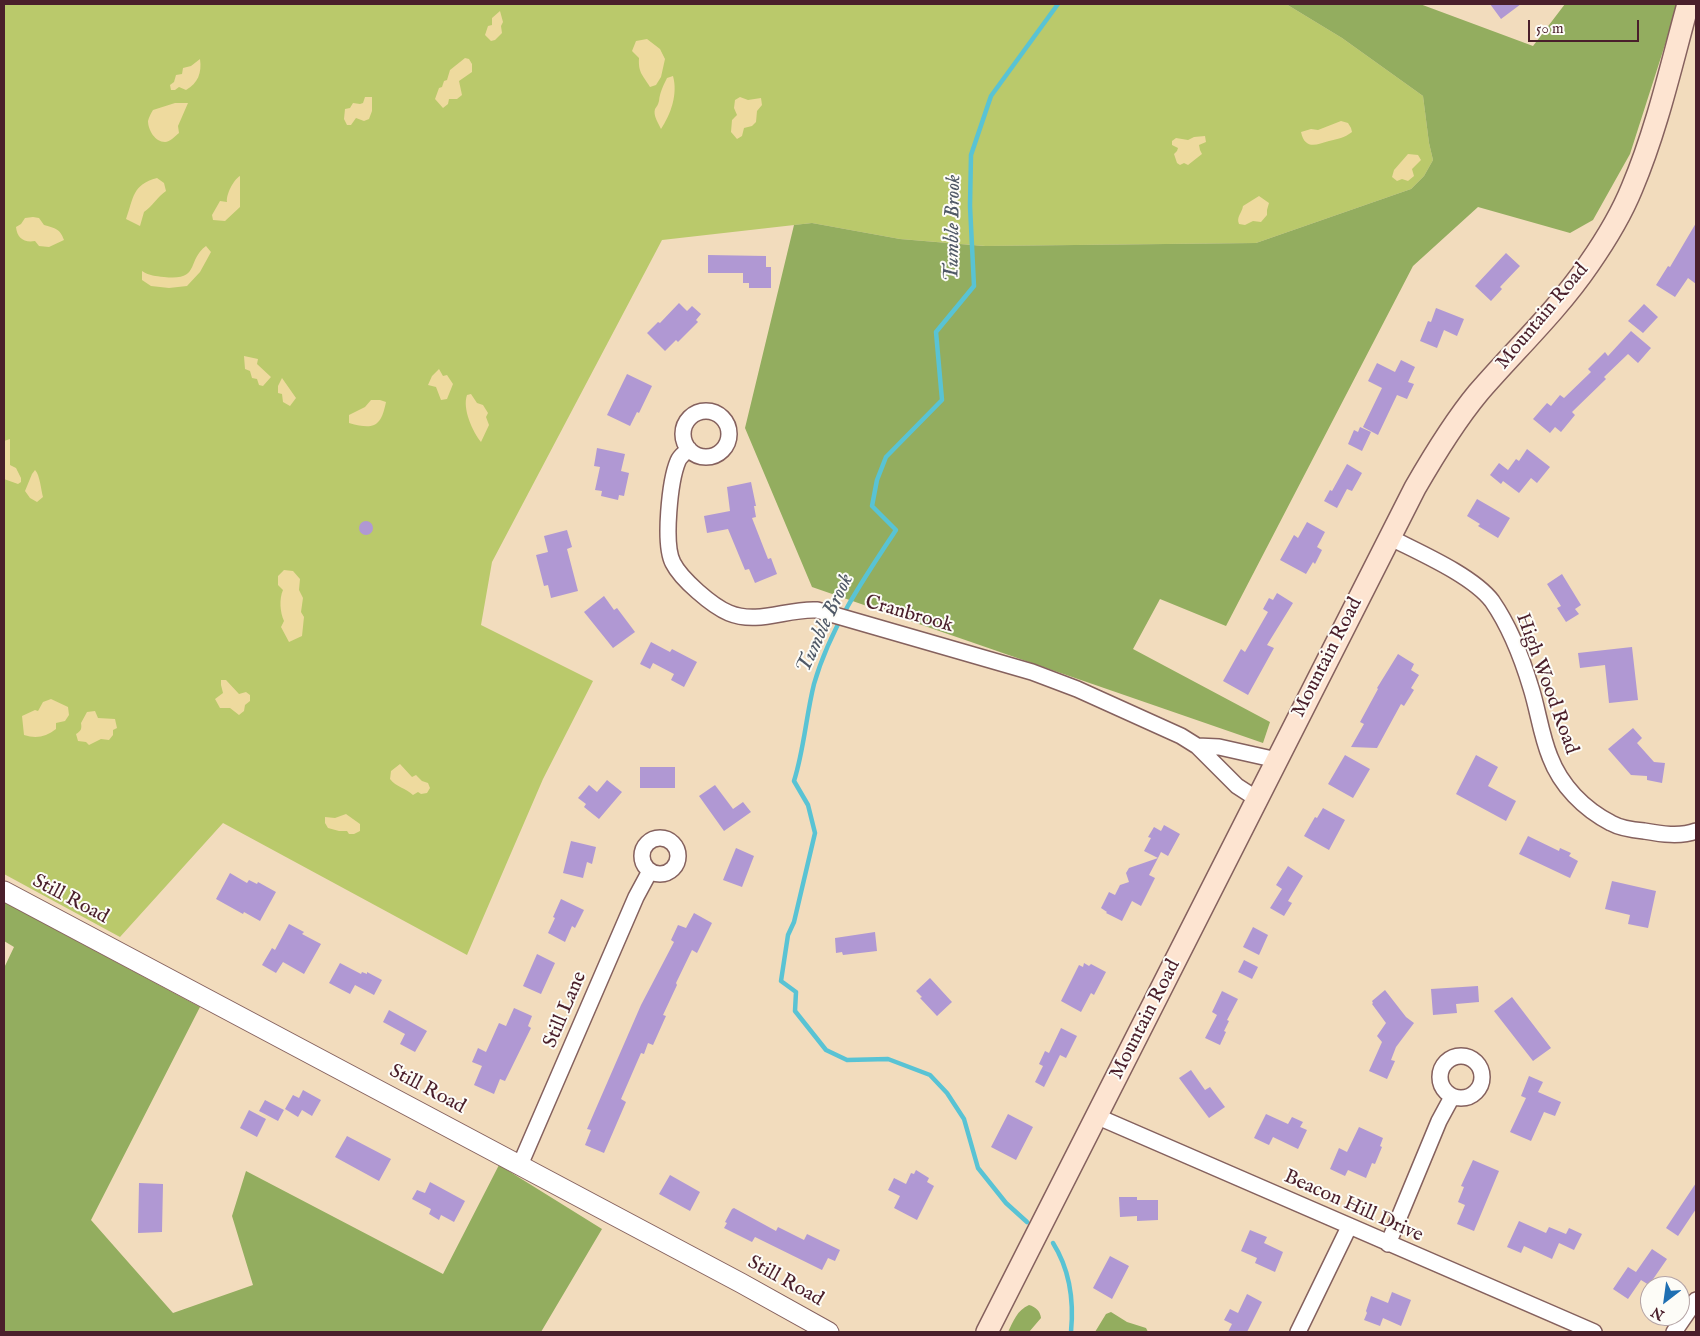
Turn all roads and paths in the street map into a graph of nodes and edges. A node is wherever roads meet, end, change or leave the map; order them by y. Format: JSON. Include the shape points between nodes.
{"nodes":[{"id":1,"x":1688,"y":4,"type":"edge"},
{"id":2,"x":688,"y":449,"type":"dead end"},
{"id":3,"x":1389,"y":537,"type":"junction"},
{"id":4,"x":1197,"y":746,"type":"junction"},
{"id":5,"x":1277,"y":760,"type":"junction"},
{"id":6,"x":1257,"y":799,"type":"junction"},
{"id":7,"x":1696,"y":831,"type":"edge"},
{"id":8,"x":650,"y":871,"type":"dead end"},
{"id":9,"x":4,"y":890,"type":"edge"},
{"id":10,"x":1452,"y":1097,"type":"dead end"},
{"id":11,"x":1096,"y":1116,"type":"junction"},
{"id":12,"x":520,"y":1165,"type":"junction"},
{"id":13,"x":1349,"y":1227,"type":"junction"},
{"id":14,"x":1388,"y":1244,"type":"junction"},
{"id":15,"x":1696,"y":1300,"type":"edge"},
{"id":16,"x":828,"y":1332,"type":"edge"},
{"id":17,"x":987,"y":1332,"type":"edge"},
{"id":18,"x":1298,"y":1332,"type":"edge"},
{"id":19,"x":1594,"y":1332,"type":"edge"},
{"id":20,"x":1674,"y":1332,"type":"edge"}],
"edges":[{"from":1,"to":3,"type":"main road","name":"Mountain Road","via":[[1645,154],[1632,190],[1612,227],[1564,298],[1477,395],[1433,457]]},
{"from":2,"to":4,"type":"street","name":"Cranbrook","via":[[679,459],[674,479],[667,535],[673,563],[687,582],[718,607],[741,617],[804,609],[851,619],[1032,672],[1086,692]]},
{"from":3,"to":5,"type":"main road","name":"Mountain Road"},
{"from":3,"to":7,"type":"street","name":"High Wood Road","via":[[1462,575],[1490,600],[1508,628],[1530,686],[1550,758],[1575,798],[1611,824],[1664,834]]},
{"from":4,"to":5,"type":"street","name":"Cranbrook","via":[[1219,747]]},
{"from":4,"to":6,"type":"street","name":"Cranbrook","via":[[1237,786]]},
{"from":5,"to":6,"type":"main road","name":"Mountain Road"},
{"from":6,"to":11,"type":"main road","name":"Mountain Road"},
{"from":8,"to":12,"type":"street","name":"Still Lane"},
{"from":9,"to":12,"type":"street","name":"Still Road"},
{"from":10,"to":14,"type":"street"},
{"from":11,"to":13,"type":"street","name":"Beacon Hill Drive"},
{"from":11,"to":17,"type":"main road","name":"Mountain Road"},
{"from":12,"to":16,"type":"street","name":"Still Road"},
{"from":13,"to":14,"type":"street","name":"Beacon Hill Drive"},
{"from":13,"to":18,"type":"street"},
{"from":14,"to":19,"type":"street","name":"Beacon Hill Drive"},
{"from":15,"to":20,"type":"street"}]}
